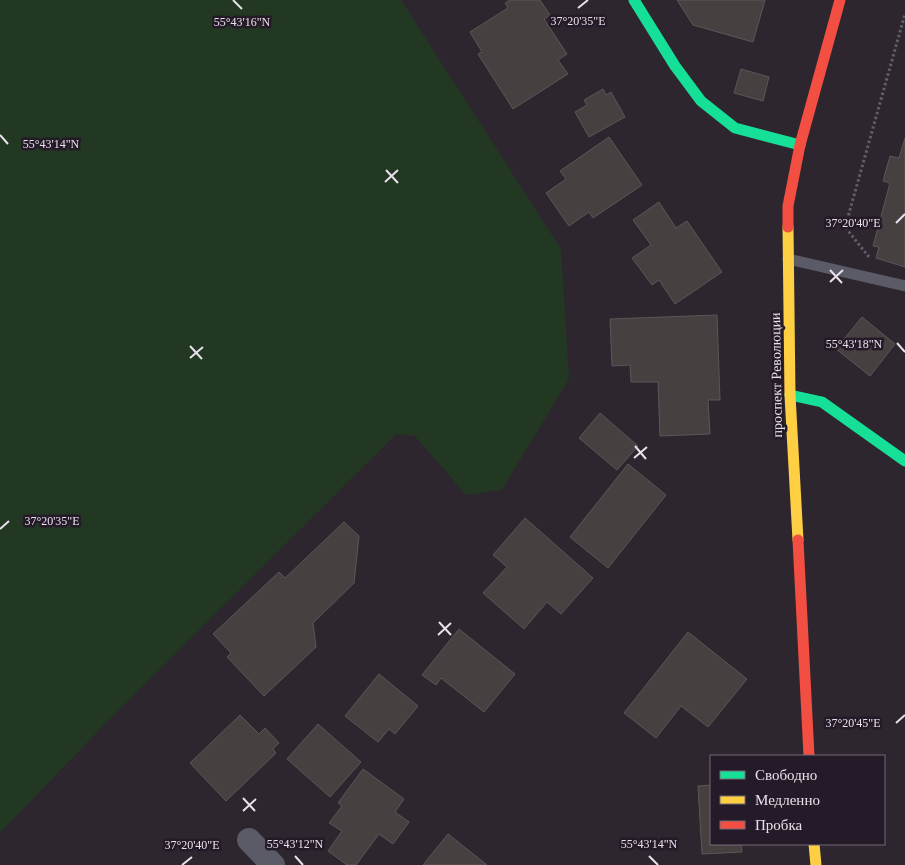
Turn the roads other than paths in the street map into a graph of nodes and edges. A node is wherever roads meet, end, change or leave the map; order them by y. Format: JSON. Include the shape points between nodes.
{"nodes":[{"id":1,"x":634,"y":0,"type":"edge"},
{"id":2,"x":840,"y":0,"type":"edge"},
{"id":3,"x":800,"y":145,"type":"junction"},
{"id":4,"x":788,"y":259,"type":"junction"},
{"id":5,"x":905,"y":286,"type":"edge"},
{"id":6,"x":790,"y":395,"type":"junction"},
{"id":7,"x":905,"y":461,"type":"edge"},
{"id":8,"x":809,"y":755,"type":"edge"},
{"id":9,"x":249,"y":840,"type":"dead end"},
{"id":10,"x":814,"y":845,"type":"edge"},
{"id":11,"x":273,"y":865,"type":"edge"},
{"id":12,"x":816,"y":865,"type":"edge"}],
"edges":[{"from":1,"to":3,"type":"street","via":[[701,101],[736,128]]},
{"from":2,"to":3,"type":"street","name":"проспект Революции"},
{"from":3,"to":4,"type":"street","name":"проспект Революции","via":[[788,206]]},
{"from":4,"to":5,"type":"lane"},
{"from":4,"to":6,"type":"street","name":"проспект Революции"},
{"from":6,"to":7,"type":"street","via":[[822,402]]},
{"from":6,"to":8,"type":"street","name":"проспект Революции"},
{"from":9,"to":11,"type":"street"},
{"from":10,"to":12,"type":"street"}]}
